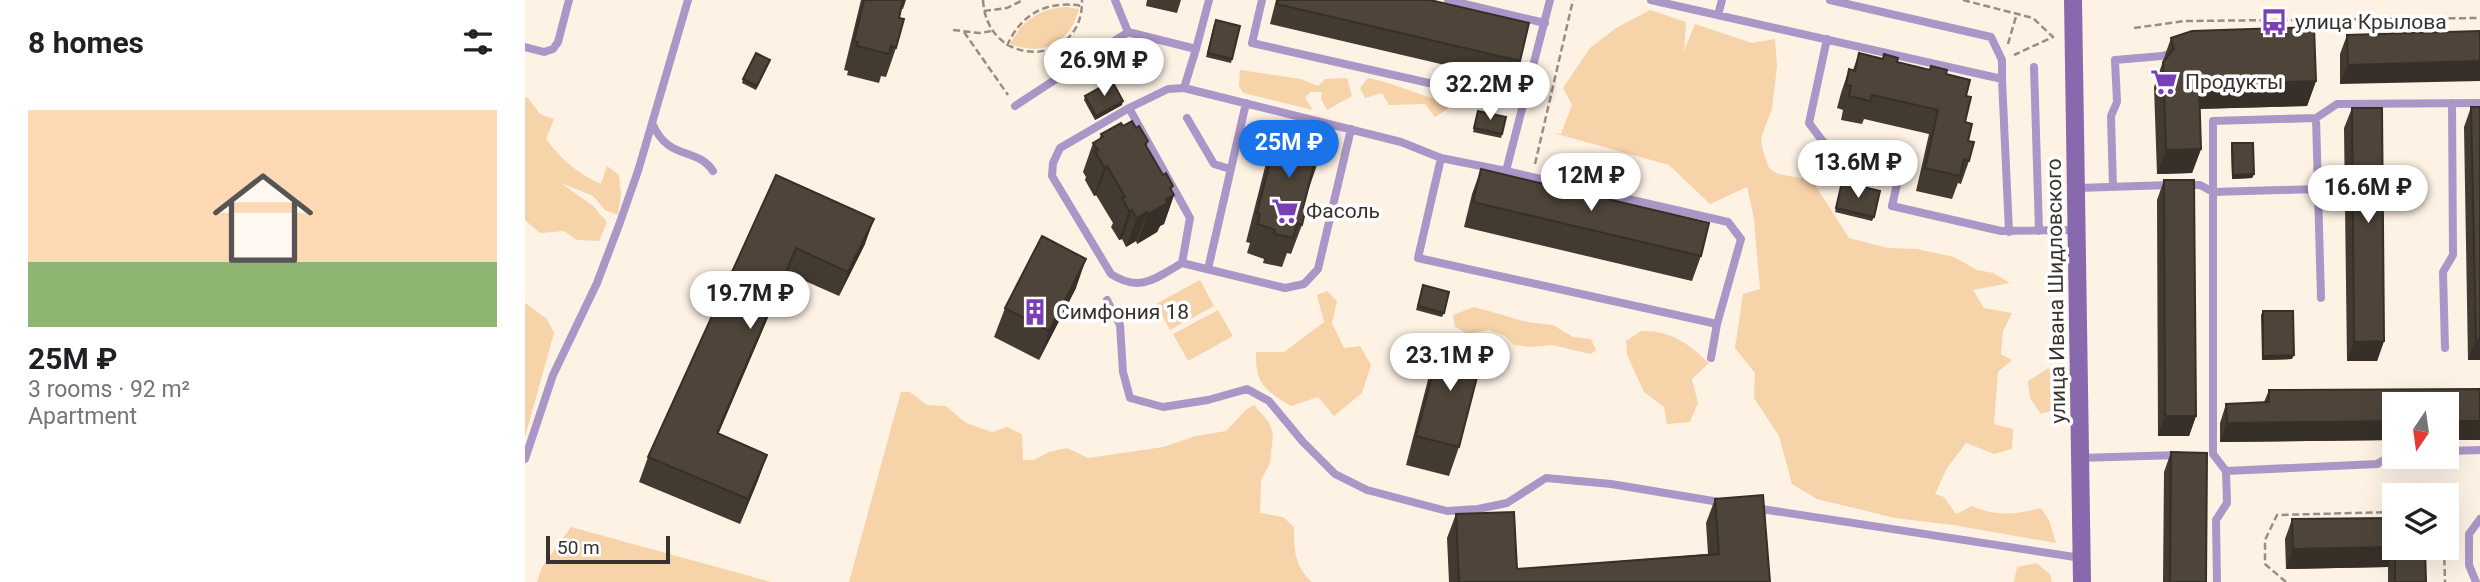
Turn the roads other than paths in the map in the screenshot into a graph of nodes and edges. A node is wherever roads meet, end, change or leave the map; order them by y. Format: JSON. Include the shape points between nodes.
{"nodes":[{"id":1,"x":569,"y":0,"type":"edge"},
{"id":2,"x":688,"y":0,"type":"edge"},
{"id":3,"x":1115,"y":0,"type":"edge"},
{"id":4,"x":1209,"y":0,"type":"edge"},
{"id":5,"x":1262,"y":0,"type":"edge"},
{"id":6,"x":1448,"y":0,"type":"edge"},
{"id":7,"x":1551,"y":0,"type":"edge"},
{"id":8,"x":1651,"y":0,"type":"edge"},
{"id":9,"x":1722,"y":0,"type":"edge"},
{"id":10,"x":1830,"y":0,"type":"edge"},
{"id":11,"x":2073,"y":0,"type":"edge"},
{"id":12,"x":1718,"y":15,"type":"junction"},
{"id":13,"x":1545,"y":23,"type":"junction"},
{"id":14,"x":1128,"y":32,"type":"junction"},
{"id":15,"x":1828,"y":39,"type":"junction"},
{"id":16,"x":525,"y":47,"type":"edge"},
{"id":17,"x":2186,"y":47,"type":"edge"},
{"id":18,"x":1196,"y":49,"type":"junction"},
{"id":19,"x":2033,"y":67,"type":"dead end"},
{"id":20,"x":2002,"y":79,"type":"junction"},
{"id":21,"x":1184,"y":88,"type":"junction"},
{"id":22,"x":1246,"y":103,"type":"junction"},
{"id":23,"x":2452,"y":103,"type":"junction"},
{"id":24,"x":2480,"y":103,"type":"edge"},
{"id":25,"x":1522,"y":104,"type":"junction"},
{"id":26,"x":1015,"y":106,"type":"road end"},
{"id":27,"x":1129,"y":108,"type":"junction"},
{"id":28,"x":1187,"y":118,"type":"dead end"},
{"id":29,"x":2316,"y":118,"type":"junction"},
{"id":30,"x":652,"y":124,"type":"junction"},
{"id":31,"x":1352,"y":129,"type":"junction"},
{"id":32,"x":1441,"y":158,"type":"junction"},
{"id":33,"x":1230,"y":169,"type":"junction"},
{"id":34,"x":713,"y":171,"type":"dead end"},
{"id":35,"x":1506,"y":171,"type":"junction"},
{"id":36,"x":2113,"y":187,"type":"junction"},
{"id":37,"x":2078,"y":188,"type":"junction"},
{"id":38,"x":2318,"y":189,"type":"junction"},
{"id":39,"x":2213,"y":192,"type":"junction"},
{"id":40,"x":2078,"y":230,"type":"junction"},
{"id":41,"x":2039,"y":231,"type":"junction"},
{"id":42,"x":2009,"y":232,"type":"junction"},
{"id":43,"x":1182,"y":263,"type":"junction"},
{"id":44,"x":1208,"y":269,"type":"junction"},
{"id":45,"x":2321,"y":298,"type":"dead end"},
{"id":46,"x":1107,"y":300,"type":"dead end"},
{"id":47,"x":1717,"y":324,"type":"junction"},
{"id":48,"x":2445,"y":348,"type":"dead end"},
{"id":49,"x":1711,"y":358,"type":"dead end"},
{"id":50,"x":2459,"y":450,"type":"edge"},
{"id":51,"x":2480,"y":450,"type":"edge"},
{"id":52,"x":2213,"y":454,"type":"junction"},
{"id":53,"x":2186,"y":455,"type":"edge"},
{"id":54,"x":2200,"y":455,"type":"edge"},
{"id":55,"x":2080,"y":458,"type":"junction"},
{"id":56,"x":525,"y":459,"type":"edge"},
{"id":57,"x":2382,"y":461,"type":"edge"},
{"id":58,"x":2226,"y":471,"type":"junction"},
{"id":59,"x":1733,"y":504,"type":"edge"},
{"id":60,"x":1746,"y":506,"type":"edge"},
{"id":61,"x":2480,"y":519,"type":"edge"},
{"id":62,"x":2082,"y":558,"type":"junction"},
{"id":63,"x":2082,"y":582,"type":"edge"},
{"id":64,"x":2217,"y":582,"type":"edge"},
{"id":65,"x":2476,"y":582,"type":"edge"}],
"edges":[{"from":1,"to":16,"type":"lane","via":[[553,49],[544,52]]},
{"from":2,"to":30,"type":"lane"},
{"from":3,"to":14,"type":"lane"},
{"from":4,"to":18,"type":"lane"},
{"from":5,"to":25,"type":"lane","via":[[1252,43]]},
{"from":6,"to":13,"type":"lane"},
{"from":7,"to":13,"type":"lane"},
{"from":8,"to":12,"type":"lane"},
{"from":9,"to":12,"type":"lane"},
{"from":10,"to":20,"type":"lane","via":[[1991,37],[2002,60]]},
{"from":11,"to":37,"type":"street","name":"улица Ивана Шидловского"},
{"from":12,"to":15,"type":"lane"},
{"from":13,"to":25,"type":"lane"},
{"from":14,"to":18,"type":"lane"},
{"from":14,"to":26,"type":"lane"},
{"from":15,"to":20,"type":"lane"},
{"from":15,"to":42,"type":"lane","via":[[1809,123],[1824,143],[1902,162],[1892,206]]},
{"from":17,"to":36,"type":"lane","via":[[2162,56],[2115,60]]},
{"from":18,"to":21,"type":"lane"},
{"from":19,"to":41,"type":"lane"},
{"from":20,"to":42,"type":"lane"},
{"from":21,"to":22,"type":"lane"},
{"from":21,"to":27,"type":"lane","via":[[1168,89]]},
{"from":22,"to":31,"type":"lane"},
{"from":22,"to":33,"type":"lane"},
{"from":23,"to":24,"type":"lane"},
{"from":23,"to":29,"type":"lane","via":[[2337,104]]},
{"from":23,"to":48,"type":"lane","via":[[2453,255],[2443,272]]},
{"from":25,"to":35,"type":"lane"},
{"from":27,"to":43,"type":"lane","via":[[1190,218]]},
{"from":27,"to":43,"type":"lane","via":[[1060,148],[1052,176],[1111,274],[1123,282],[1146,284]]},
{"from":28,"to":33,"type":"lane","via":[[1214,164]]},
{"from":29,"to":38,"type":"lane"},
{"from":29,"to":39,"type":"lane","via":[[2213,121]]},
{"from":30,"to":34,"type":"lane","via":[[667,146],[707,162]]},
{"from":30,"to":56,"type":"lane","via":[[619,226],[553,375]]},
{"from":31,"to":32,"type":"lane"},
{"from":31,"to":44,"type":"lane","via":[[1318,269],[1304,284],[1285,288]]},
{"from":32,"to":35,"type":"lane"},
{"from":32,"to":47,"type":"lane","via":[[1418,258]]},
{"from":33,"to":44,"type":"lane"},
{"from":35,"to":47,"type":"lane","via":[[1728,222],[1741,239]]},
{"from":36,"to":37,"type":"lane"},
{"from":36,"to":39,"type":"lane","via":[[2200,184]]},
{"from":37,"to":40,"type":"street","name":"улица Ивана Шидловского"},
{"from":38,"to":39,"type":"lane"},
{"from":38,"to":45,"type":"lane"},
{"from":39,"to":52,"type":"lane"},
{"from":40,"to":41,"type":"lane"},
{"from":40,"to":55,"type":"street","name":"улица Ивана Шидловского"},
{"from":41,"to":42,"type":"lane"},
{"from":43,"to":44,"type":"lane"},
{"from":46,"to":59,"type":"lane","via":[[1119,325],[1130,398],[1163,407],[1247,389],[1269,401],[1335,474],[1367,490],[1447,511],[1478,509],[1507,503],[1546,478]]},
{"from":47,"to":49,"type":"lane"},
{"from":50,"to":51,"type":"lane"},
{"from":52,"to":54,"type":"lane"},
{"from":52,"to":58,"type":"lane"},
{"from":53,"to":55,"type":"lane"},
{"from":55,"to":62,"type":"street","name":"улица Ивана Шидловского"},
{"from":57,"to":58,"type":"lane"},
{"from":58,"to":64,"type":"lane","via":[[2227,503],[2216,520]]},
{"from":60,"to":62,"type":"lane"},
{"from":61,"to":65,"type":"lane","via":[[2469,534],[2469,565]]},
{"from":62,"to":63,"type":"street","name":"улица Ивана Шидловского"}]}
